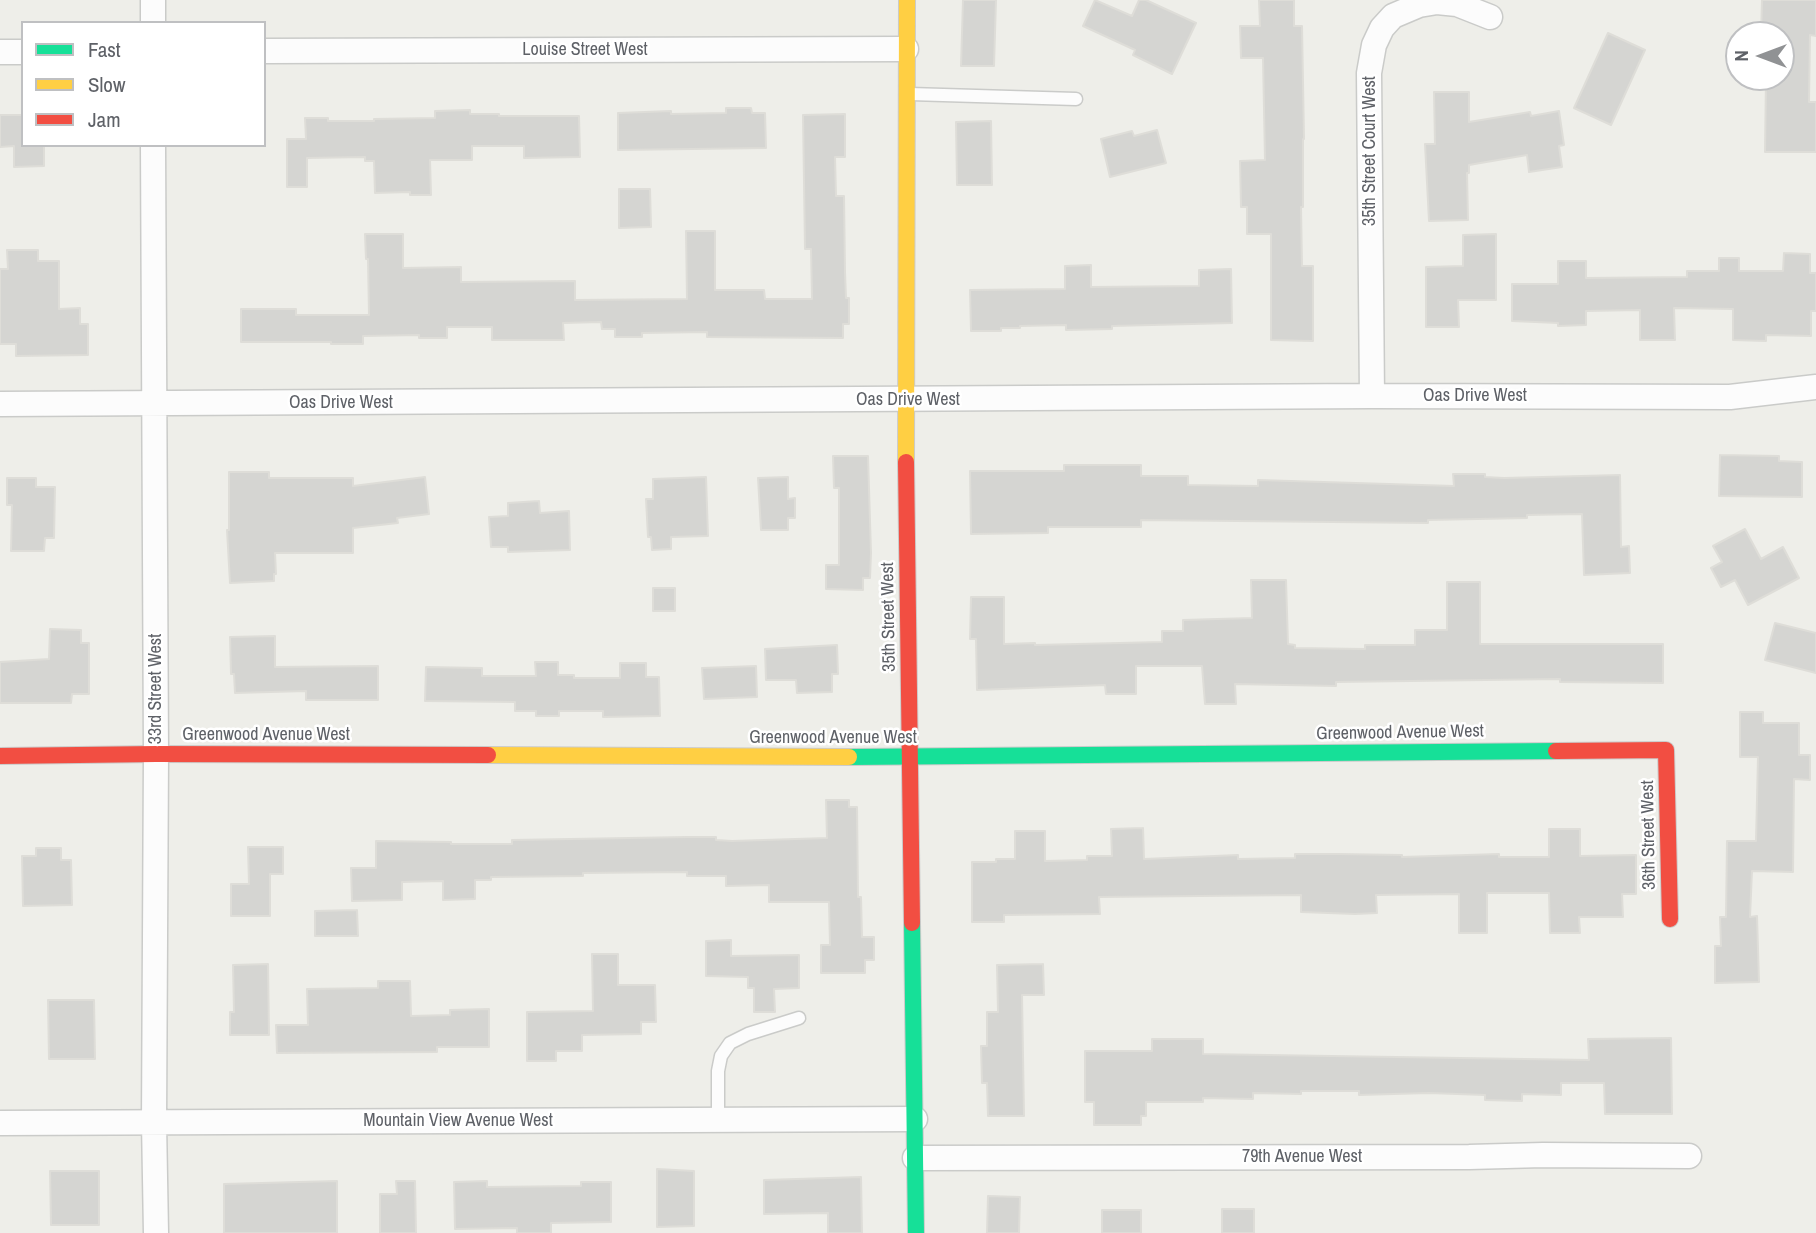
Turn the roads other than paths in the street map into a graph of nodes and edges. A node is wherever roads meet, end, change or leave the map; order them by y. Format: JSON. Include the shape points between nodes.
{"nodes":[{"id":1,"x":153,"y":0,"type":"edge"},
{"id":2,"x":906,"y":0,"type":"edge"},
{"id":3,"x":1490,"y":17,"type":"dead end"},
{"id":4,"x":153,"y":21,"type":"edge"},
{"id":5,"x":906,"y":49,"type":"junction"},
{"id":6,"x":266,"y":51,"type":"edge"},
{"id":7,"x":0,"y":52,"type":"edge"},
{"id":8,"x":21,"y":52,"type":"edge"},
{"id":9,"x":907,"y":94,"type":"junction"},
{"id":10,"x":1076,"y":99,"type":"dead end"},
{"id":11,"x":153,"y":147,"type":"edge"},
{"id":12,"x":1816,"y":387,"type":"edge"},
{"id":13,"x":1372,"y":396,"type":"junction"},
{"id":14,"x":908,"y":400,"type":"junction"},
{"id":15,"x":0,"y":404,"type":"edge"},
{"id":16,"x":153,"y":404,"type":"junction"},
{"id":17,"x":1666,"y":750,"type":"joint"},
{"id":18,"x":156,"y":754,"type":"junction"},
{"id":19,"x":0,"y":756,"type":"edge"},
{"id":20,"x":910,"y":757,"type":"junction"},
{"id":21,"x":1670,"y":919,"type":"dead end"},
{"id":22,"x":799,"y":1018,"type":"dead end"},
{"id":23,"x":915,"y":1119,"type":"junction"},
{"id":24,"x":718,"y":1120,"type":"junction"},
{"id":25,"x":154,"y":1122,"type":"junction"},
{"id":26,"x":0,"y":1123,"type":"edge"},
{"id":27,"x":1689,"y":1156,"type":"dead end"},
{"id":28,"x":915,"y":1158,"type":"junction"},
{"id":29,"x":156,"y":1233,"type":"edge"},
{"id":30,"x":916,"y":1233,"type":"edge"}],
"edges":[{"from":1,"to":4,"type":"street"},
{"from":2,"to":5,"type":"street","name":"35th Street West"},
{"from":3,"to":13,"type":"street","name":"35th Street Court West","via":[[1457,4],[1419,5],[1386,22],[1374,45],[1369,73]]},
{"from":5,"to":6,"type":"street","name":"Louise Street West"},
{"from":5,"to":9,"type":"street","name":"35th Street West"},
{"from":7,"to":8,"type":"street"},
{"from":9,"to":10,"type":"lane"},
{"from":9,"to":14,"type":"street","name":"35th Street West"},
{"from":11,"to":16,"type":"street","name":"33rd Street West"},
{"from":12,"to":13,"type":"street","name":"Oas Drive West","via":[[1730,397]]},
{"from":13,"to":14,"type":"street","name":"Oas Drive West"},
{"from":14,"to":16,"type":"street","name":"Oas Drive West"},
{"from":14,"to":20,"type":"street","name":"35th Street West"},
{"from":15,"to":16,"type":"street","name":"Oas Drive West"},
{"from":16,"to":18,"type":"street","name":"33rd Street West"},
{"from":17,"to":20,"type":"street","name":"Greenwood Avenue West"},
{"from":17,"to":21,"type":"street","name":"36th Street West"},
{"from":18,"to":19,"type":"street","name":"Greenwood Avenue West"},
{"from":18,"to":20,"type":"street","name":"Greenwood Avenue West"},
{"from":18,"to":25,"type":"street","name":"33rd Street West"},
{"from":20,"to":23,"type":"street","name":"35th Street West"},
{"from":22,"to":24,"type":"lane","via":[[730,1043],[718,1071]]},
{"from":23,"to":24,"type":"street","name":"Mountain View Avenue West"},
{"from":23,"to":28,"type":"street","name":"35th Street West"},
{"from":24,"to":25,"type":"street","name":"Mountain View Avenue West"},
{"from":25,"to":26,"type":"street","name":"Mountain View Avenue West"},
{"from":25,"to":29,"type":"street","name":"33rd Street West"},
{"from":27,"to":28,"type":"street","name":"79th Avenue West"},
{"from":28,"to":30,"type":"street","name":"35th Street West"}]}
